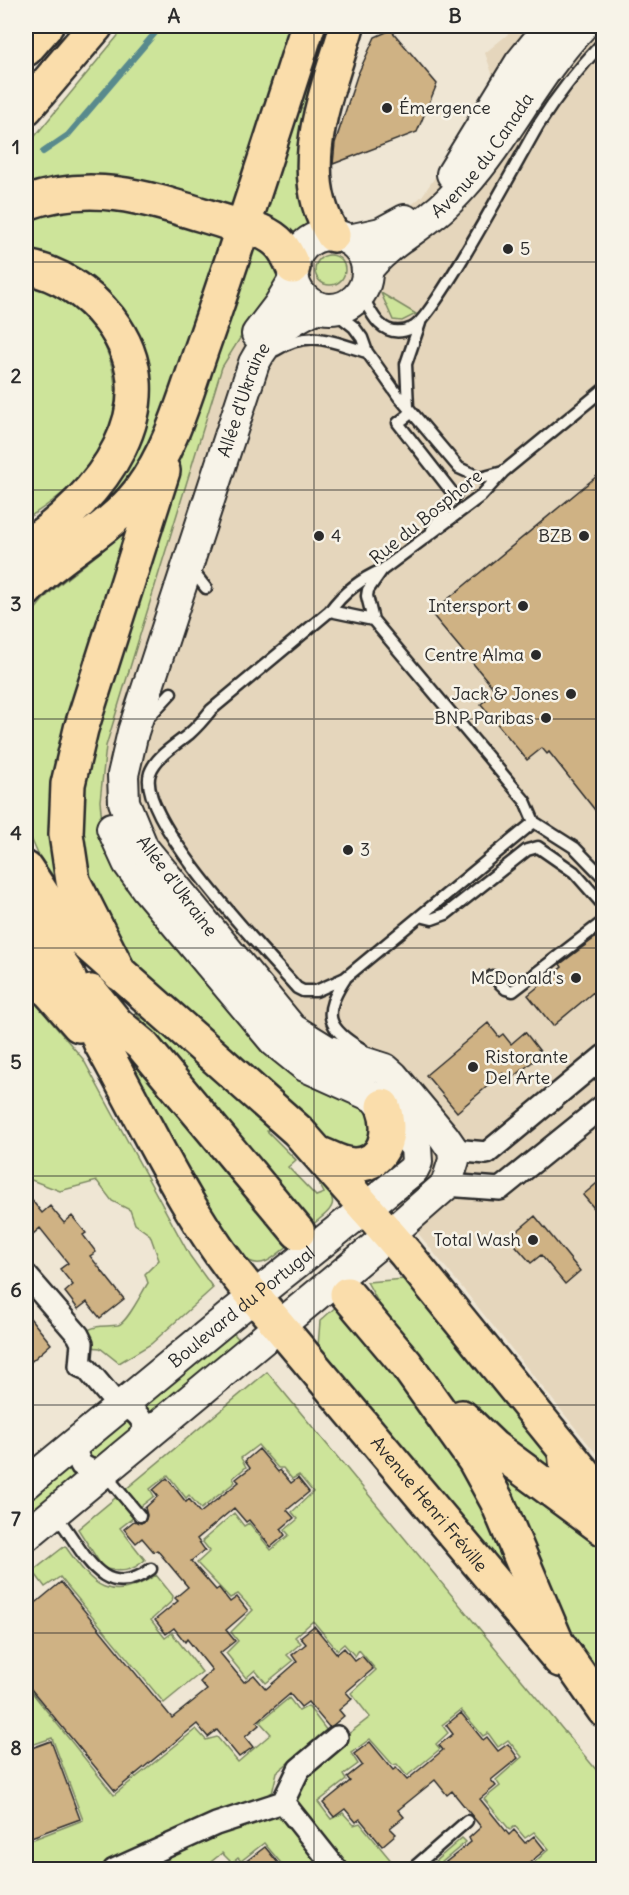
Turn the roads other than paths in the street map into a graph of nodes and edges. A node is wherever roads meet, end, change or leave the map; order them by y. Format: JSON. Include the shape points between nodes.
{"nodes":[{"id":1,"x":46,"y":26,"type":"edge"},
{"id":2,"x":96,"y":26,"type":"edge"},
{"id":3,"x":308,"y":26,"type":"edge"},
{"id":4,"x":347,"y":26,"type":"edge"},
{"id":5,"x":550,"y":26,"type":"edge"},
{"id":6,"x":582,"y":26,"type":"edge"},
{"id":7,"x":603,"y":41,"type":"edge"},
{"id":8,"x":26,"y":49,"type":"edge"},
{"id":9,"x":26,"y":108,"type":"edge"},
{"id":10,"x":26,"y":203,"type":"edge"},
{"id":11,"x":341,"y":238,"type":"junction"},
{"id":12,"x":26,"y":267,"type":"edge"},
{"id":13,"x":294,"y":273,"type":"junction"},
{"id":14,"x":364,"y":281,"type":"junction"},
{"id":15,"x":324,"y":308,"type":"junction"},
{"id":16,"x":420,"y":324,"type":"junction"},
{"id":17,"x":367,"y":352,"type":"junction"},
{"id":18,"x":249,"y":376,"type":"junction"},
{"id":19,"x":603,"y":390,"type":"edge"},
{"id":20,"x":410,"y":411,"type":"junction"},
{"id":21,"x":174,"y":425,"type":"junction"},
{"id":22,"x":503,"y":472,"type":"junction"},
{"id":23,"x":430,"y":533,"type":"junction"},
{"id":24,"x":26,"y":546,"type":"edge"},
{"id":25,"x":188,"y":565,"type":"junction"},
{"id":26,"x":382,"y":570,"type":"junction"},
{"id":27,"x":206,"y":588,"type":"dead end"},
{"id":28,"x":26,"y":590,"type":"edge"},
{"id":29,"x":330,"y":611,"type":"junction"},
{"id":30,"x":374,"y":620,"type":"junction"},
{"id":31,"x":171,"y":693,"type":"dead end"},
{"id":32,"x":133,"y":732,"type":"junction"},
{"id":33,"x":534,"y":822,"type":"junction"},
{"id":34,"x":26,"y":869,"type":"edge"},
{"id":35,"x":603,"y":878,"type":"edge"},
{"id":36,"x":603,"y":906,"type":"edge"},
{"id":37,"x":420,"y":916,"type":"junction"},
{"id":38,"x":26,"y":917,"type":"edge"},
{"id":39,"x":58,"y":918,"type":"junction"},
{"id":40,"x":603,"y":921,"type":"edge"},
{"id":41,"x":26,"y":971,"type":"edge"},
{"id":42,"x":120,"y":974,"type":"junction"},
{"id":43,"x":68,"y":975,"type":"junction"},
{"id":44,"x":492,"y":976,"type":"dead end"},
{"id":45,"x":345,"y":978,"type":"junction"},
{"id":46,"x":100,"y":1042,"type":"junction"},
{"id":47,"x":142,"y":1045,"type":"junction"},
{"id":48,"x":603,"y":1056,"type":"edge"},
{"id":49,"x":385,"y":1070,"type":"junction"},
{"id":50,"x":603,"y":1105,"type":"edge"},
{"id":51,"x":383,"y":1106,"type":"junction"},
{"id":52,"x":453,"y":1150,"type":"junction"},
{"id":53,"x":318,"y":1152,"type":"junction"},
{"id":54,"x":446,"y":1185,"type":"junction"},
{"id":55,"x":366,"y":1208,"type":"junction"},
{"id":56,"x":297,"y":1232,"type":"tunnel mouth"},
{"id":57,"x":389,"y":1235,"type":"junction"},
{"id":58,"x":26,"y":1275,"type":"edge"},
{"id":59,"x":347,"y":1294,"type":"tunnel mouth"},
{"id":60,"x":254,"y":1296,"type":"junction"},
{"id":61,"x":279,"y":1326,"type":"junction"},
{"id":62,"x":406,"y":1364,"type":"junction"},
{"id":63,"x":119,"y":1407,"type":"junction"},
{"id":64,"x":145,"y":1436,"type":"junction"},
{"id":65,"x":78,"y":1442,"type":"junction"},
{"id":66,"x":103,"y":1472,"type":"junction"},
{"id":67,"x":26,"y":1484,"type":"edge"},
{"id":68,"x":54,"y":1512,"type":"junction"},
{"id":69,"x":596,"y":1513,"type":"edge"},
{"id":70,"x":140,"y":1516,"type":"dead end"},
{"id":71,"x":26,"y":1536,"type":"edge"},
{"id":72,"x":151,"y":1569,"type":"dead end"},
{"id":73,"x":603,"y":1711,"type":"edge"},
{"id":74,"x":337,"y":1737,"type":"dead end"},
{"id":75,"x":283,"y":1803,"type":"junction"},
{"id":76,"x":467,"y":1821,"type":"dead end"},
{"id":77,"x":114,"y":1869,"type":"edge"},
{"id":78,"x":337,"y":1869,"type":"edge"},
{"id":79,"x":411,"y":1869,"type":"edge"}],
"edges":[{"from":1,"to":8,"type":"main road"},
{"from":2,"to":9,"type":"main road"},
{"from":3,"to":21,"type":"main road","via":[[231,266]]},
{"from":4,"to":11,"type":"main road","via":[[315,138],[313,163],[319,207]]},
{"from":5,"to":11,"type":"street","name":"Avenue du Canada","via":[[520,63],[436,194],[381,233]]},
{"from":6,"to":14,"type":"street","name":"Avenue du Canada","via":[[547,66],[464,185],[435,214],[376,258]]},
{"from":7,"to":16,"type":"lane","via":[[539,124]]},
{"from":10,"to":13,"type":"main road","via":[[63,193],[114,192],[275,238],[284,246]]},
{"from":11,"to":13,"type":"street","name":"Allée d'Ukraine","via":[[322,236],[304,246]]},
{"from":11,"to":14,"type":"street","via":[[362,253]]},
{"from":12,"to":24,"type":"main road","via":[[62,279],[104,312],[127,350],[133,388],[127,430],[106,472],[72,511]]},
{"from":13,"to":15,"type":"street","via":[[302,296]]},
{"from":13,"to":51,"type":"street","name":"Allée d'Ukraine","via":[[279,305],[236,362],[225,384],[111,751],[107,800],[112,832],[128,863],[274,1041],[305,1066],[364,1091]]},
{"from":14,"to":15,"type":"street","name":"Allée d'Ukraine","via":[[349,304]]},
{"from":14,"to":16,"type":"lane","via":[[372,315],[383,328],[398,332]]},
{"from":15,"to":17,"type":"lane","via":[[354,327]]},
{"from":15,"to":18,"type":"street","name":"Allée d'Ukraine","via":[[277,330],[261,349]]},
{"from":16,"to":20,"type":"lane","via":[[406,364]]},
{"from":17,"to":18,"type":"lane","via":[[341,342],[301,339],[277,349]]},
{"from":17,"to":20,"type":"lane"},
{"from":18,"to":25,"type":"street","name":"Allée d'Ukraine"},
{"from":19,"to":22,"type":"lane","name":"Rue du Bosphore"},
{"from":20,"to":22,"type":"lane","via":[[459,468],[481,478]]},
{"from":20,"to":23,"type":"lane","via":[[398,423],[455,496]]},
{"from":21,"to":28,"type":"main road","via":[[160,458],[121,511]]},
{"from":21,"to":42,"type":"main road","via":[[162,476],[81,729],[68,784],[66,834],[73,881]]},
{"from":22,"to":23,"type":"lane","name":"Rue du Bosphore","via":[[481,496]]},
{"from":23,"to":26,"type":"lane","name":"Rue du Bosphore"},
{"from":25,"to":27,"type":"lane"},
{"from":25,"to":32,"type":"street","name":"Allée d'Ukraine"},
{"from":26,"to":29,"type":"lane","via":[[357,584]]},
{"from":26,"to":30,"type":"lane","name":"Rue du Bosphore","via":[[367,596]]},
{"from":29,"to":30,"type":"lane"},
{"from":29,"to":45,"type":"lane","via":[[160,758],[148,784],[160,820],[172,840],[297,988],[316,991]]},
{"from":30,"to":33,"type":"lane","via":[[525,801]]},
{"from":31,"to":32,"type":"lane"},
{"from":32,"to":49,"type":"street","name":"Allée d'Ukraine","via":[[123,775],[124,802],[143,848],[292,1029],[326,1050]]},
{"from":33,"to":35,"type":"lane","via":[[575,848]]},
{"from":33,"to":37,"type":"lane"},
{"from":34,"to":39,"type":"main road"},
{"from":36,"to":37,"type":"lane","via":[[574,872],[538,846],[527,850],[446,914],[432,919]]},
{"from":37,"to":45,"type":"lane"},
{"from":38,"to":43,"type":"main road"},
{"from":39,"to":42,"type":"main road"},
{"from":39,"to":47,"type":"main road","via":[[68,938],[127,1016]]},
{"from":40,"to":44,"type":"lane","via":[[513,991]]},
{"from":41,"to":46,"type":"main road","via":[[85,1032]]},
{"from":42,"to":53,"type":"main road"},
{"from":43,"to":46,"type":"main road","name":"Avenue Henri Fréville"},
{"from":43,"to":47,"type":"main road","via":[[84,984],[117,1024]]},
{"from":45,"to":49,"type":"lane","via":[[331,1002],[333,1025]]},
{"from":46,"to":60,"type":"main road","name":"Avenue Henri Fréville","via":[[182,1192],[230,1269]]},
{"from":47,"to":56,"type":"main road"},
{"from":48,"to":52,"type":"street","via":[[487,1153]]},
{"from":49,"to":52,"type":"street"},
{"from":50,"to":54,"type":"street","via":[[500,1189]]},
{"from":51,"to":53,"type":"main road","via":[[389,1130],[381,1151],[373,1159],[354,1165]]},
{"from":51,"to":55,"type":"street","name":"Allée d'Ukraine","via":[[416,1147],[417,1162]]},
{"from":52,"to":54,"type":"street","via":[[453,1168]]},
{"from":53,"to":55,"type":"main road"},
{"from":54,"to":57,"type":"street"},
{"from":55,"to":57,"type":"main road"},
{"from":55,"to":60,"type":"street","name":"Boulevard du Portugal"},
{"from":57,"to":61,"type":"street","name":"Boulevard du Portugal"},
{"from":57,"to":69,"type":"main road","via":[[565,1451],[568,1481]]},
{"from":58,"to":63,"type":"street","via":[[78,1335],[82,1343],[80,1366]]},
{"from":59,"to":62,"type":"main road"},
{"from":60,"to":61,"type":"main road","name":"Avenue Henri Fréville"},
{"from":60,"to":63,"type":"street","name":"Boulevard du Portugal"},
{"from":61,"to":64,"type":"street","name":"Boulevard du Portugal"},
{"from":61,"to":73,"type":"main road","name":"Avenue Henri Fréville"},
{"from":62,"to":69,"type":"main road","via":[[493,1447]]},
{"from":62,"to":73,"type":"main road","via":[[475,1461],[497,1501],[557,1643]]},
{"from":63,"to":64,"type":"street","via":[[138,1416]]},
{"from":63,"to":65,"type":"street","name":"Boulevard du Portugal"},
{"from":64,"to":66,"type":"street","name":"Boulevard du Portugal"},
{"from":65,"to":66,"type":"street","via":[[76,1452],[81,1465]]},
{"from":65,"to":67,"type":"street","name":"Boulevard du Portugal"},
{"from":66,"to":68,"type":"street","name":"Boulevard du Portugal"},
{"from":66,"to":70,"type":"lane"},
{"from":68,"to":71,"type":"street","name":"Boulevard du Portugal"},
{"from":68,"to":72,"type":"lane","via":[[102,1575],[124,1582]]},
{"from":74,"to":75,"type":"street","via":[[299,1768]]},
{"from":75,"to":77,"type":"street","via":[[216,1824]]},
{"from":75,"to":78,"type":"street"},
{"from":76,"to":79,"type":"lane"}]}
